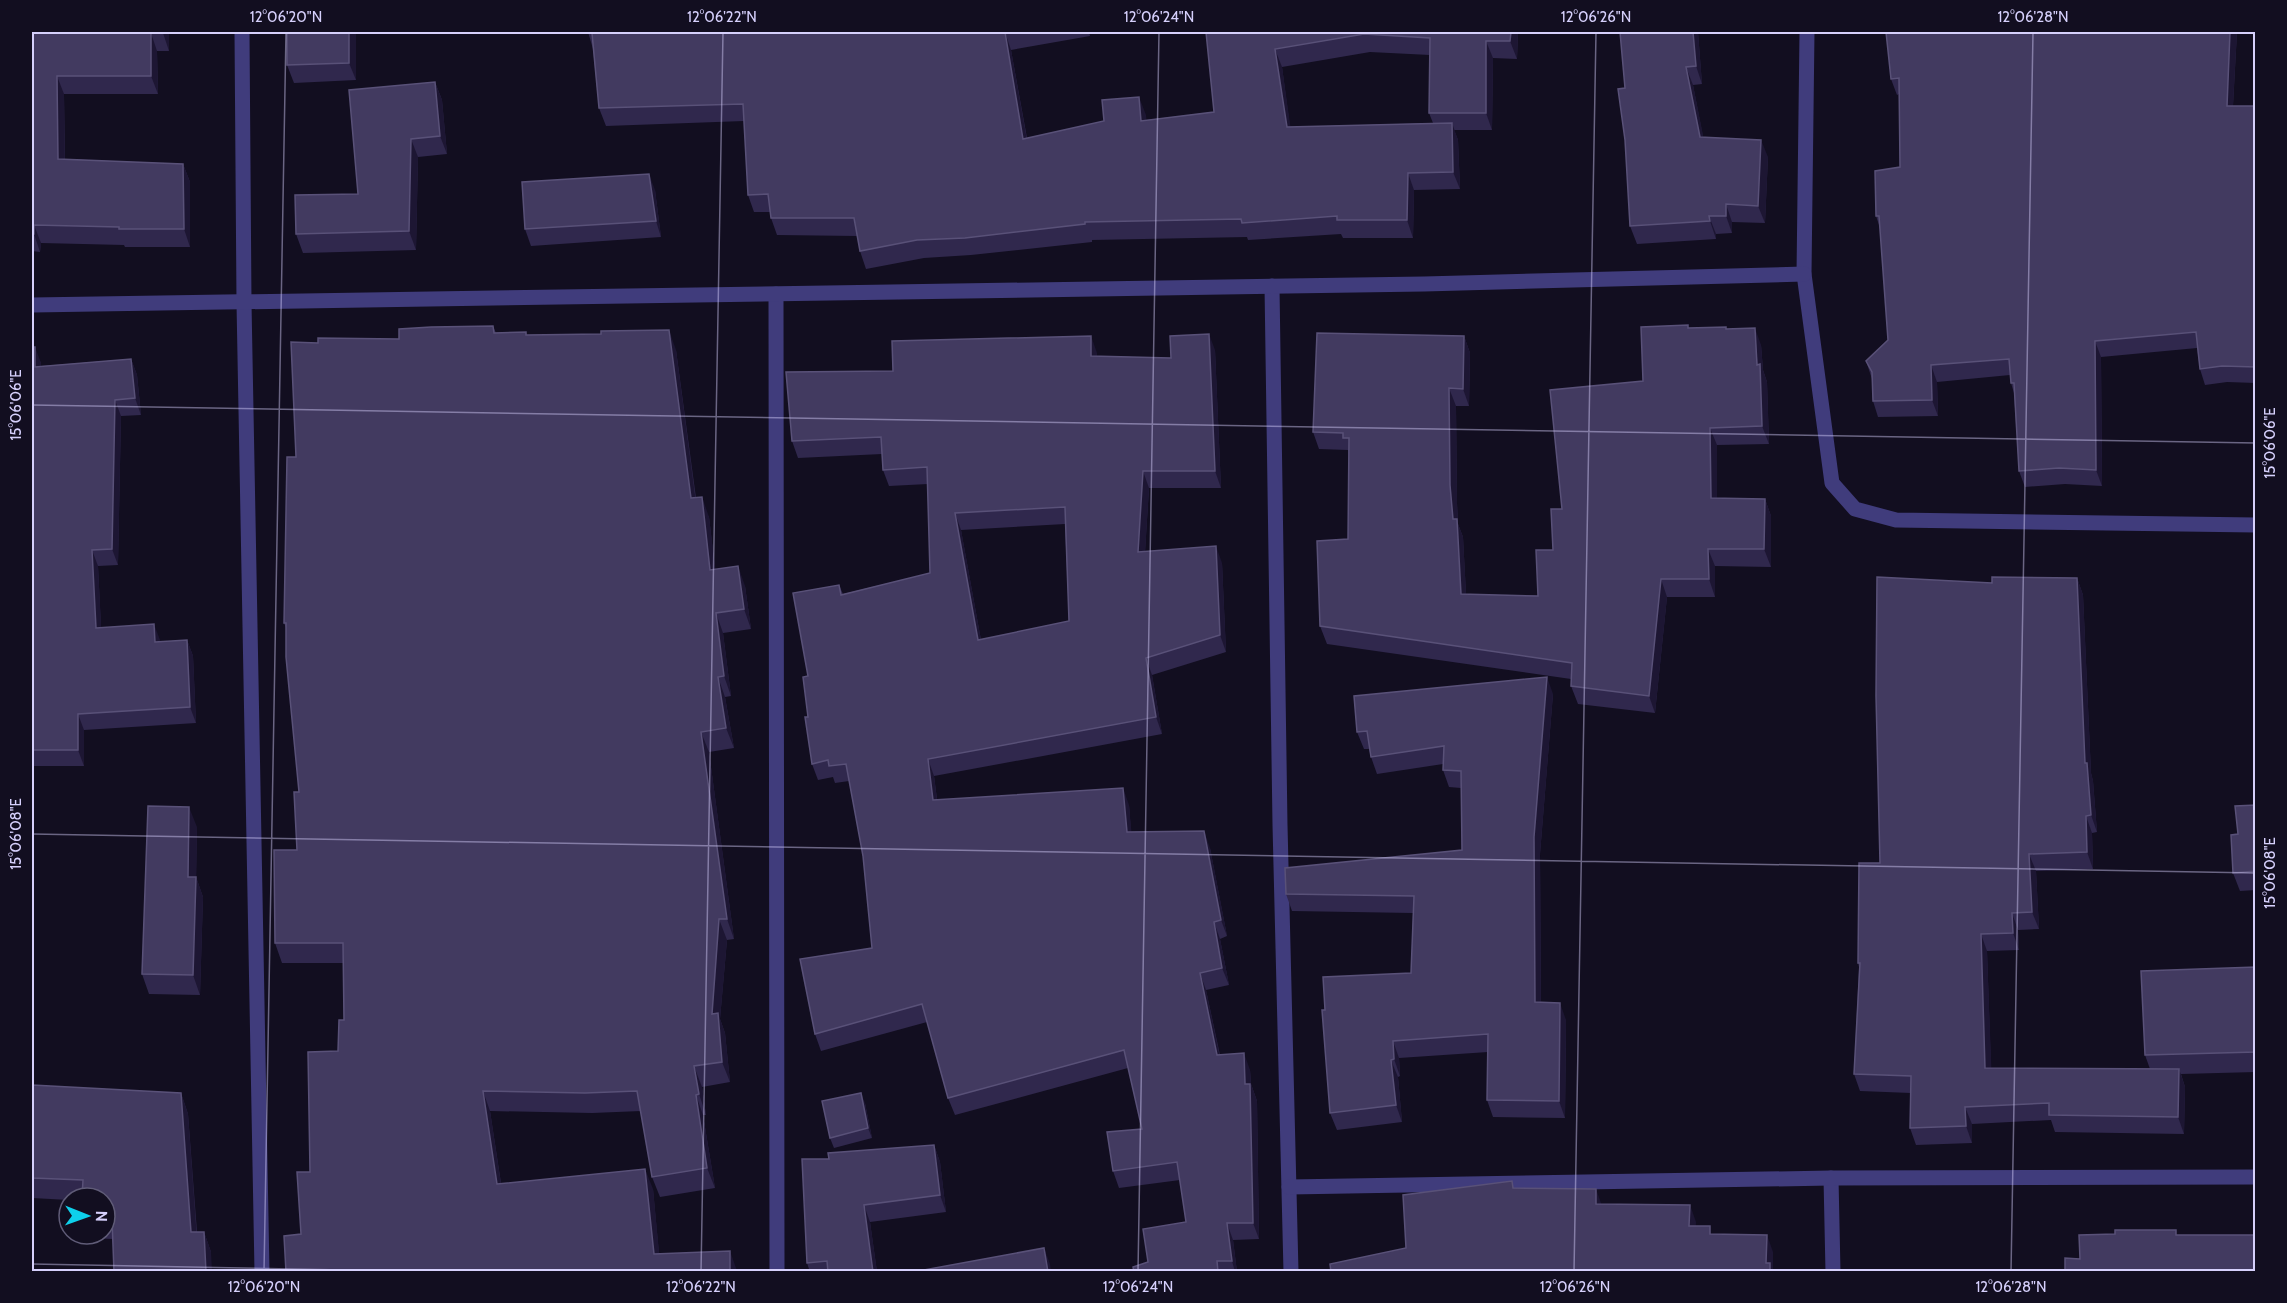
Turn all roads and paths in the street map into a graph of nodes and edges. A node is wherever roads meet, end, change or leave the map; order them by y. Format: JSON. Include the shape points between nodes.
{"nodes":[{"id":1,"x":242,"y":32,"type":"edge"},
{"id":2,"x":1807,"y":32,"type":"edge"},
{"id":3,"x":1804,"y":274,"type":"junction"},
{"id":4,"x":1272,"y":286,"type":"junction"},
{"id":5,"x":776,"y":294,"type":"junction"},
{"id":6,"x":244,"y":303,"type":"junction"},
{"id":7,"x":32,"y":305,"type":"edge"},
{"id":8,"x":2256,"y":525,"type":"edge"},
{"id":9,"x":2256,"y":1177,"type":"edge"},
{"id":10,"x":1831,"y":1178,"type":"junction"},
{"id":11,"x":1289,"y":1187,"type":"junction"},
{"id":12,"x":262,"y":1272,"type":"edge"},
{"id":13,"x":777,"y":1272,"type":"edge"},
{"id":14,"x":1291,"y":1272,"type":"edge"},
{"id":15,"x":1833,"y":1272,"type":"edge"}],
"edges":[{"from":1,"to":6,"type":"street"},
{"from":2,"to":3,"type":"street"},
{"from":3,"to":4,"type":"street"},
{"from":3,"to":8,"type":"street","via":[[1832,483],[1855,509],[1896,520]]},
{"from":4,"to":5,"type":"street"},
{"from":4,"to":11,"type":"street"},
{"from":5,"to":6,"type":"street"},
{"from":5,"to":13,"type":"street"},
{"from":6,"to":7,"type":"street"},
{"from":6,"to":12,"type":"street"},
{"from":9,"to":10,"type":"street"},
{"from":10,"to":11,"type":"street"},
{"from":10,"to":15,"type":"street"},
{"from":11,"to":14,"type":"street"}]}
